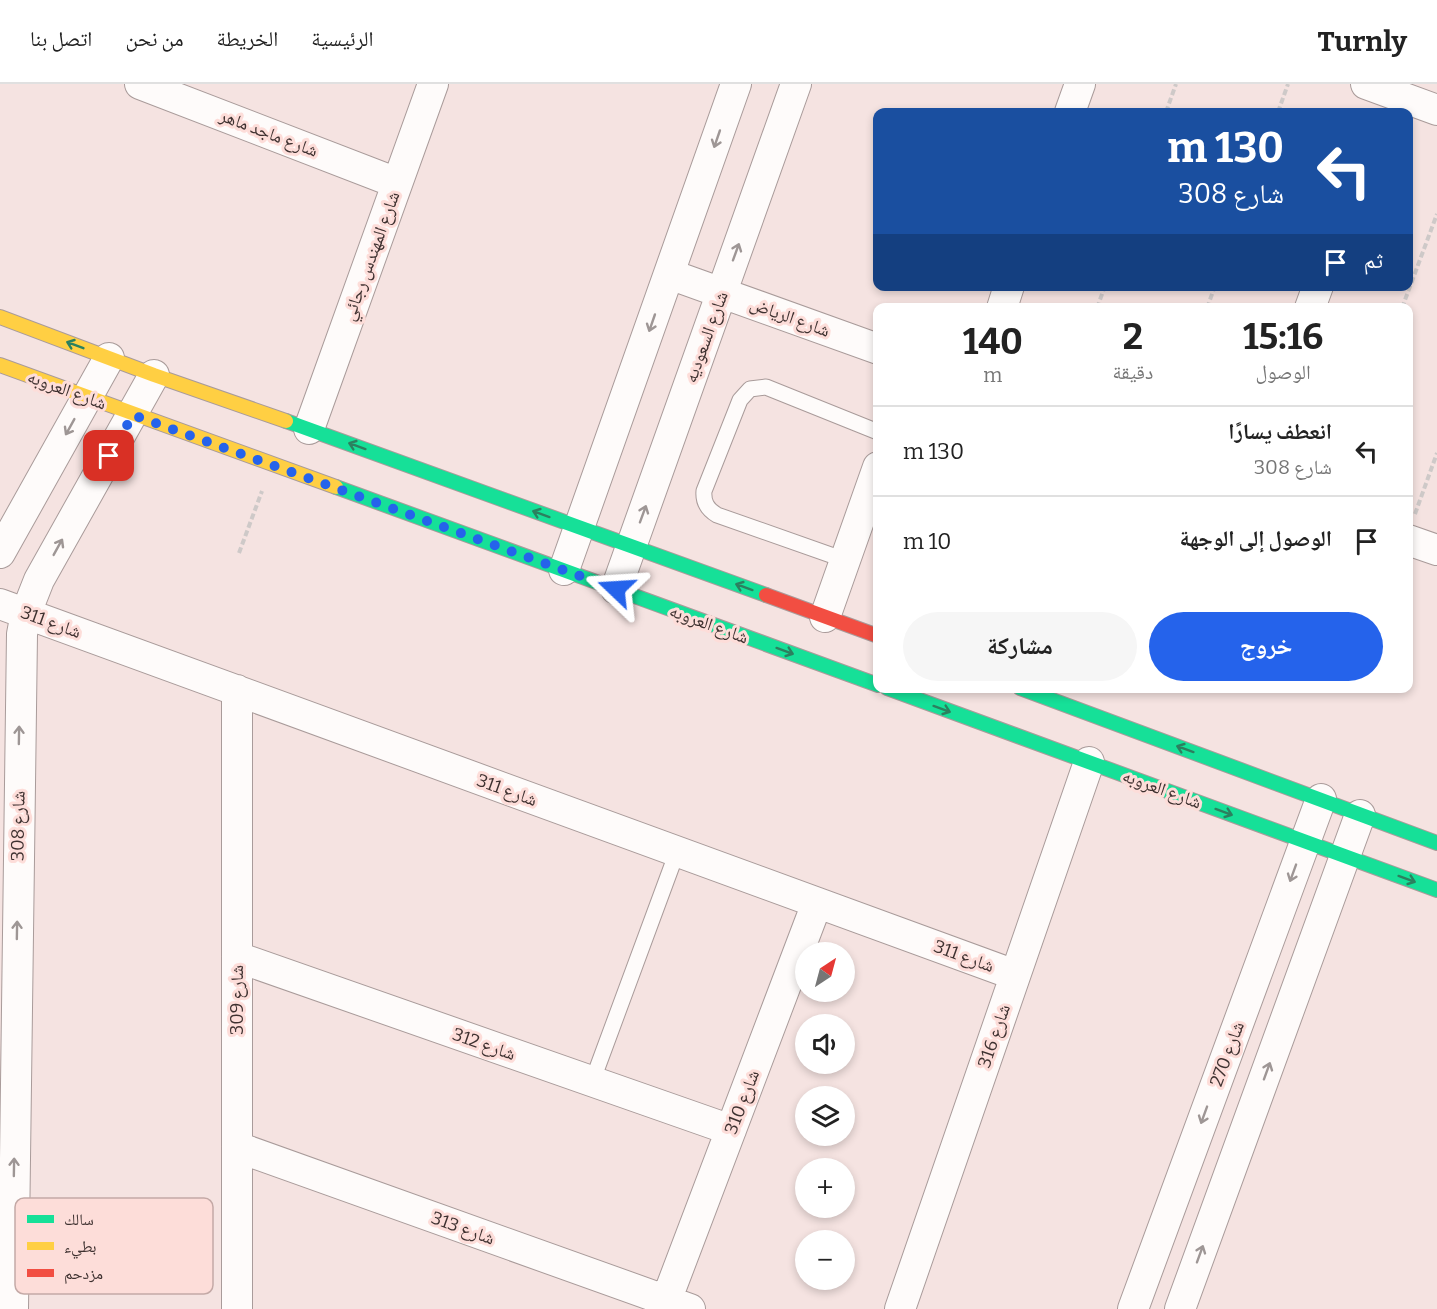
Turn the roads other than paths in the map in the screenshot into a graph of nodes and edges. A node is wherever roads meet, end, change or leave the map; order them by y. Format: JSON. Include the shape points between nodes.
{"nodes":[{"id":1,"x":140,"y":84,"type":"edge"},
{"id":2,"x":433,"y":84,"type":"edge"},
{"id":3,"x":736,"y":84,"type":"edge"},
{"id":4,"x":796,"y":84,"type":"edge"},
{"id":5,"x":1080,"y":84,"type":"edge"},
{"id":6,"x":1379,"y":96,"type":"edge"},
{"id":7,"x":1071,"y":108,"type":"edge"},
{"id":8,"x":1437,"y":110,"type":"edge"},
{"id":9,"x":397,"y":183,"type":"junction"},
{"id":10,"x":669,"y":274,"type":"junction"},
{"id":11,"x":722,"y":292,"type":"junction"},
{"id":12,"x":0,"y":317,"type":"edge"},
{"id":13,"x":873,"y":347,"type":"edge"},
{"id":14,"x":109,"y":358,"type":"junction"},
{"id":15,"x":0,"y":365,"type":"edge"},
{"id":16,"x":154,"y":375,"type":"junction"},
{"id":17,"x":87,"y":397,"type":"junction"},
{"id":18,"x":133,"y":415,"type":"junction"},
{"id":19,"x":309,"y":429,"type":"junction"},
{"id":20,"x":873,"y":430,"type":"edge"},
{"id":21,"x":873,"y":480,"type":"edge"},
{"id":22,"x":579,"y":528,"type":"junction"},
{"id":23,"x":1413,"y":533,"type":"edge"},
{"id":24,"x":631,"y":547,"type":"junction"},
{"id":25,"x":1437,"y":550,"type":"edge"},
{"id":26,"x":0,"y":553,"type":"edge"},
{"id":27,"x":845,"y":560,"type":"junction"},
{"id":28,"x":564,"y":570,"type":"junction"},
{"id":29,"x":616,"y":589,"type":"junction"},
{"id":30,"x":13,"y":608,"type":"edge"},
{"id":31,"x":825,"y":617,"type":"junction"},
{"id":32,"x":873,"y":634,"type":"edge"},
{"id":33,"x":873,"y":683,"type":"edge"},
{"id":34,"x":237,"y":690,"type":"junction"},
{"id":35,"x":901,"y":693,"type":"edge"},
{"id":36,"x":1034,"y":693,"type":"edge"},
{"id":37,"x":1089,"y":762,"type":"junction"},
{"id":38,"x":1320,"y":799,"type":"junction"},
{"id":39,"x":1360,"y":815,"type":"junction"},
{"id":40,"x":1305,"y":842,"type":"junction"},
{"id":41,"x":1437,"y":843,"type":"edge"},
{"id":42,"x":677,"y":852,"type":"junction"},
{"id":43,"x":1345,"y":856,"type":"junction"},
{"id":44,"x":1437,"y":890,"type":"edge"},
{"id":45,"x":817,"y":903,"type":"junction"},
{"id":46,"x":237,"y":957,"type":"junction"},
{"id":47,"x":8,"y":971,"type":"edge"},
{"id":48,"x":1015,"y":975,"type":"junction"},
{"id":49,"x":592,"y":1082,"type":"junction"},
{"id":50,"x":7,"y":1112,"type":"edge"},
{"id":51,"x":731,"y":1131,"type":"junction"},
{"id":52,"x":237,"y":1148,"type":"junction"},
{"id":53,"x":9,"y":1299,"type":"edge"},
{"id":54,"x":678,"y":1305,"type":"edge"},
{"id":55,"x":237,"y":1309,"type":"edge"},
{"id":56,"x":900,"y":1309,"type":"edge"},
{"id":57,"x":1133,"y":1309,"type":"edge"},
{"id":58,"x":1180,"y":1309,"type":"edge"}],
"edges":[{"from":1,"to":9,"type":"street","name":"شارع ماجد ماهر"},
{"from":2,"to":9,"type":"street","name":"شارع المهندس رجائي"},
{"from":3,"to":10,"type":"street","one_way":true},
{"from":11,"to":4,"type":"street","name":"شارع السعوديه","one_way":true},
{"from":5,"to":7,"type":"street"},
{"from":6,"to":8,"type":"street"},
{"from":9,"to":19,"type":"street","name":"شارع المهندس رجائي"},
{"from":10,"to":11,"type":"street","name":"شارع الرياض"},
{"from":10,"to":22,"type":"street","one_way":true},
{"from":11,"to":13,"type":"street","name":"شارع الرياض"},
{"from":24,"to":11,"type":"street","name":"شارع السعوديه","one_way":true},
{"from":14,"to":12,"type":"street","one_way":true},
{"from":14,"to":16,"type":"street"},
{"from":14,"to":17,"type":"street"},
{"from":15,"to":17,"type":"street","name":"شارع العروبه"},
{"from":16,"to":18,"type":"street","name":"شارع 308"},
{"from":16,"to":19,"type":"street"},
{"from":17,"to":18,"type":"street","name":"شارع العروبه"},
{"from":17,"to":26,"type":"street","one_way":true},
{"from":18,"to":28,"type":"street","name":"شارع العروبه"},
{"from":30,"to":18,"type":"street","name":"شارع 308","one_way":true,"via":[[39,580]]},
{"from":22,"to":19,"type":"street","one_way":true},
{"from":20,"to":27,"type":"lane","via":[[766,387],[750,389],[740,400],[704,491],[707,507],[717,515]]},
{"from":21,"to":27,"type":"street"},
{"from":22,"to":24,"type":"street"},
{"from":22,"to":28,"type":"street"},
{"from":23,"to":25,"type":"street"},
{"from":24,"to":29,"type":"street","name":"شارع السعوديه"},
{"from":31,"to":24,"type":"street","one_way":true},
{"from":27,"to":31,"type":"street"},
{"from":28,"to":29,"type":"street","name":"شارع العروبه"},
{"from":29,"to":33,"type":"street","name":"شارع العروبه","one_way":true},
{"from":30,"to":34,"type":"street","name":"شارع 311"},
{"from":47,"to":30,"type":"street","name":"شارع 308","one_way":true,"via":[[21,656]]},
{"from":31,"to":32,"type":"street"},
{"from":34,"to":42,"type":"street","name":"شارع 311"},
{"from":34,"to":46,"type":"street","name":"شارع 309"},
{"from":35,"to":37,"type":"street","name":"شارع العروبه","one_way":true},
{"from":38,"to":36,"type":"street","one_way":true},
{"from":37,"to":40,"type":"street","name":"شارع العروبه","one_way":true},
{"from":37,"to":48,"type":"street","name":"شارع 316"},
{"from":38,"to":39,"type":"street"},
{"from":38,"to":40,"type":"street","name":"شارع 270"},
{"from":39,"to":41,"type":"street"},
{"from":39,"to":43,"type":"street"},
{"from":40,"to":43,"type":"street","name":"شارع العروبه"},
{"from":40,"to":57,"type":"street","name":"شارع 270","one_way":true},
{"from":42,"to":45,"type":"street","name":"شارع 311"},
{"from":42,"to":49,"type":"lane"},
{"from":43,"to":44,"type":"street","name":"شارع العروبه","one_way":true},
{"from":58,"to":43,"type":"street","one_way":true},
{"from":45,"to":48,"type":"street","name":"شارع 311"},
{"from":45,"to":51,"type":"street","name":"شارع 310"},
{"from":46,"to":49,"type":"street","name":"شارع 312"},
{"from":46,"to":52,"type":"street","name":"شارع 309"},
{"from":47,"to":50,"type":"street","name":"شارع 308"},
{"from":48,"to":56,"type":"street","name":"شارع 316"},
{"from":49,"to":51,"type":"street","name":"شارع 312"},
{"from":53,"to":50,"type":"street","name":"شارع 308","one_way":true},
{"from":51,"to":54,"type":"street","name":"شارع 310"},
{"from":52,"to":54,"type":"street","name":"شارع 313"},
{"from":52,"to":55,"type":"street","name":"شارع 309"}]}
